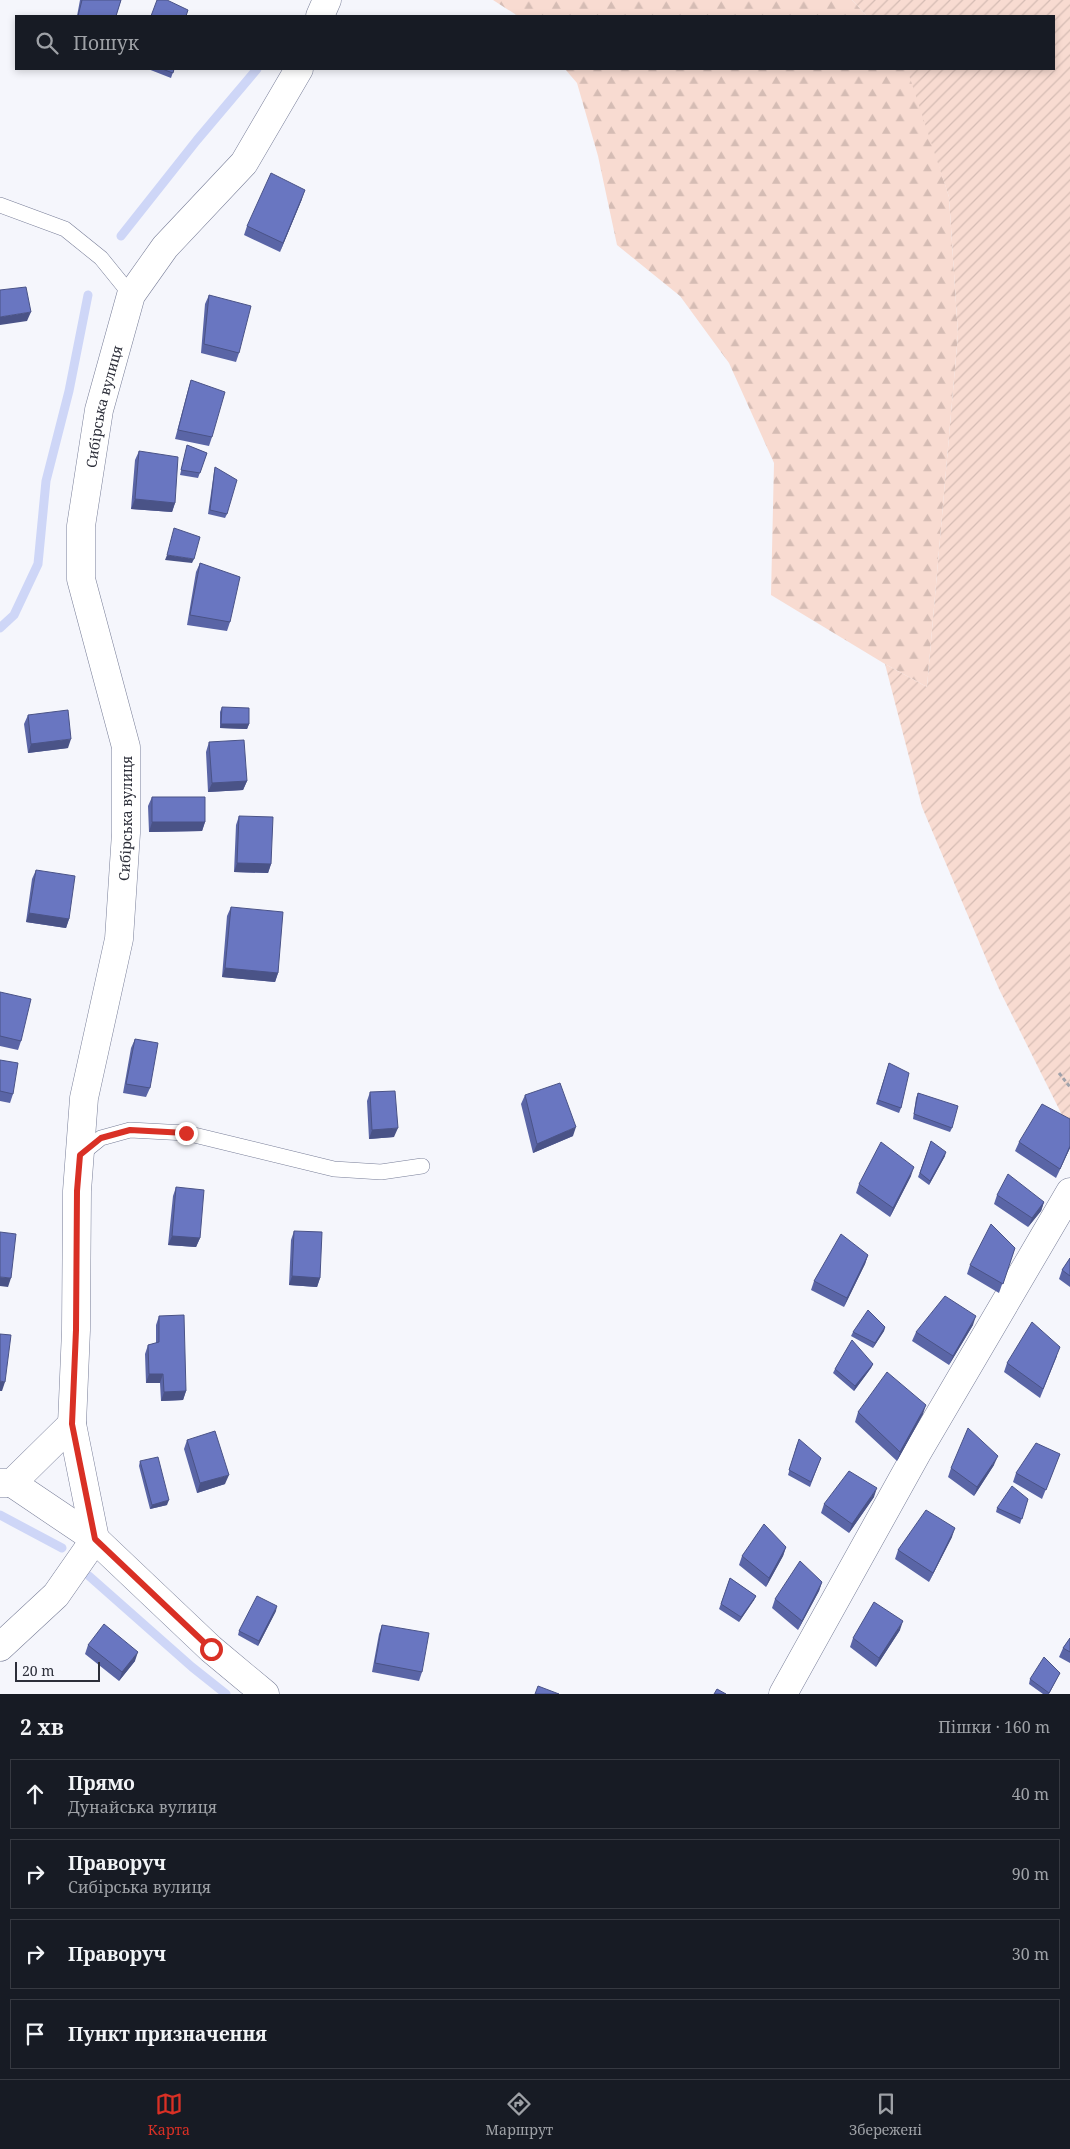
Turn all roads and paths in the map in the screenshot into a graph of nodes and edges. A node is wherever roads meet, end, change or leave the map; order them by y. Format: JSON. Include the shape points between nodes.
{"nodes":[{"id":1,"x":327,"y":0,"type":"edge"},
{"id":2,"x":320,"y":15,"type":"edge"},
{"id":3,"x":298,"y":70,"type":"edge"},
{"id":4,"x":0,"y":205,"type":"edge"},
{"id":5,"x":131,"y":295,"type":"junction"},
{"id":6,"x":1059,"y":1073,"type":"dead end"},
{"id":7,"x":1070,"y":1087,"type":"edge"},
{"id":8,"x":80,"y":1155,"type":"junction"},
{"id":9,"x":422,"y":1166,"type":"dead end"},
{"id":10,"x":1070,"y":1192,"type":"edge"},
{"id":11,"x":72,"y":1424,"type":"junction"},
{"id":12,"x":6,"y":1483,"type":"edge"},
{"id":13,"x":95,"y":1539,"type":"junction"},
{"id":14,"x":0,"y":1647,"type":"edge"},
{"id":15,"x":265,"y":1694,"type":"edge"},
{"id":16,"x":782,"y":1694,"type":"edge"}],
"edges":[{"from":1,"to":2,"type":"street"},
{"from":3,"to":5,"type":"street","name":"Сибірська вулиця","via":[[244,163],[165,247]]},
{"from":4,"to":5,"type":"lane","via":[[64,229],[101,258]]},
{"from":5,"to":8,"type":"street","name":"Сибірська вулиця","via":[[99,410],[82,526],[81,580],[126,747],[126,833],[119,939],[84,1098]]},
{"from":6,"to":7,"type":"path"},
{"from":8,"to":9,"type":"lane","via":[[101,1138],[130,1130],[186,1133],[334,1169],[381,1172]]},
{"from":8,"to":11,"type":"street","name":"Сибірська вулиця"},
{"from":10,"to":16,"type":"street","via":[[916,1453]]},
{"from":11,"to":12,"type":"street"},
{"from":11,"to":13,"type":"street","name":"Сибірська вулиця"},
{"from":12,"to":13,"type":"street"},
{"from":13,"to":14,"type":"street","via":[[56,1595]]},
{"from":13,"to":15,"type":"street","via":[[211,1649]]}]}
